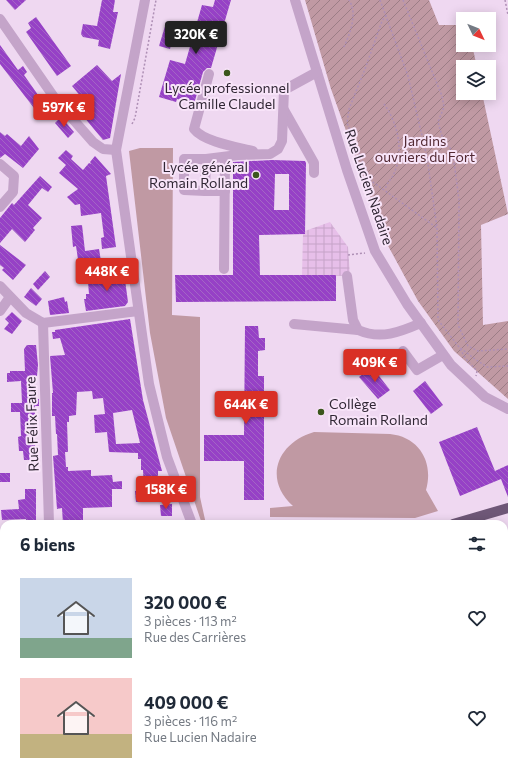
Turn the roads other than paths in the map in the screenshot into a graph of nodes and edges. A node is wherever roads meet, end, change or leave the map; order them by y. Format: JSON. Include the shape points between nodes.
{"nodes":[{"id":1,"x":145,"y":0,"type":"edge"},
{"id":2,"x":295,"y":0,"type":"edge"},
{"id":3,"x":0,"y":19,"type":"edge"},
{"id":4,"x":318,"y":72,"type":"junction"},
{"id":5,"x":209,"y":74,"type":"dead end"},
{"id":6,"x":284,"y":110,"type":"junction"},
{"id":7,"x":116,"y":150,"type":"junction"},
{"id":8,"x":262,"y":154,"type":"junction"},
{"id":9,"x":225,"y":157,"type":"junction"},
{"id":10,"x":206,"y":160,"type":"junction"},
{"id":11,"x":0,"y":164,"type":"edge"},
{"id":12,"x":314,"y":173,"type":"dead end"},
{"id":13,"x":205,"y":191,"type":"junction"},
{"id":14,"x":224,"y":191,"type":"junction"},
{"id":15,"x":0,"y":207,"type":"edge"},
{"id":16,"x":224,"y":269,"type":"dead end"},
{"id":17,"x":347,"y":276,"type":"dead end"},
{"id":18,"x":0,"y":286,"type":"edge"},
{"id":19,"x":10,"y":297,"type":"junction"},
{"id":20,"x":0,"y":311,"type":"edge"},
{"id":21,"x":138,"y":311,"type":"junction"},
{"id":22,"x":43,"y":323,"type":"junction"},
{"id":23,"x":421,"y":323,"type":"junction"},
{"id":24,"x":294,"y":324,"type":"dead end"},
{"id":25,"x":358,"y":330,"type":"junction"},
{"id":26,"x":403,"y":352,"type":"dead end"},
{"id":27,"x":442,"y":355,"type":"junction"},
{"id":28,"x":508,"y":409,"type":"edge"},
{"id":29,"x":508,"y":508,"type":"edge"},
{"id":30,"x":49,"y":520,"type":"edge"},
{"id":31,"x":191,"y":520,"type":"edge"},
{"id":32,"x":467,"y":520,"type":"edge"}],
"edges":[{"from":1,"to":7,"type":"street"},
{"from":2,"to":4,"type":"street","name":"Rue Lucien Nadaire"},
{"from":3,"to":7,"type":"street","via":[[56,100],[93,142],[103,149]]},
{"from":4,"to":6,"type":"street","via":[[284,90]]},
{"from":4,"to":23,"type":"street","name":"Rue Lucien Nadaire","via":[[347,170],[375,251]]},
{"from":5,"to":8,"type":"street","via":[[194,129],[207,138]]},
{"from":6,"to":8,"type":"street","via":[[282,141],[270,154]]},
{"from":6,"to":12,"type":"street","via":[[314,163]]},
{"from":7,"to":21,"type":"street"},
{"from":8,"to":9,"type":"street"},
{"from":9,"to":10,"type":"street"},
{"from":9,"to":14,"type":"street"},
{"from":10,"to":13,"type":"street"},
{"from":10,"to":13,"type":"street","via":[[184,159],[184,190]]},
{"from":11,"to":15,"type":"street","via":[[14,176],[13,192]]},
{"from":13,"to":14,"type":"street"},
{"from":14,"to":16,"type":"street"},
{"from":17,"to":25,"type":"street","via":[[353,320]]},
{"from":18,"to":19,"type":"street"},
{"from":19,"to":20,"type":"street"},
{"from":19,"to":22,"type":"street","via":[[26,313]]},
{"from":21,"to":22,"type":"street"},
{"from":21,"to":31,"type":"street","via":[[149,384],[158,422],[167,457]]},
{"from":22,"to":30,"type":"street","name":"Rue Félix Faure"},
{"from":23,"to":25,"type":"street","via":[[390,335],[369,334]]},
{"from":23,"to":27,"type":"street","name":"Rue Lucien Nadaire"},
{"from":24,"to":25,"type":"street"},
{"from":26,"to":27,"type":"street","via":[[417,370]]},
{"from":27,"to":28,"type":"street","name":"Rue Lucien Nadaire","via":[[485,397]]},
{"from":29,"to":32,"type":"main road"}]}
